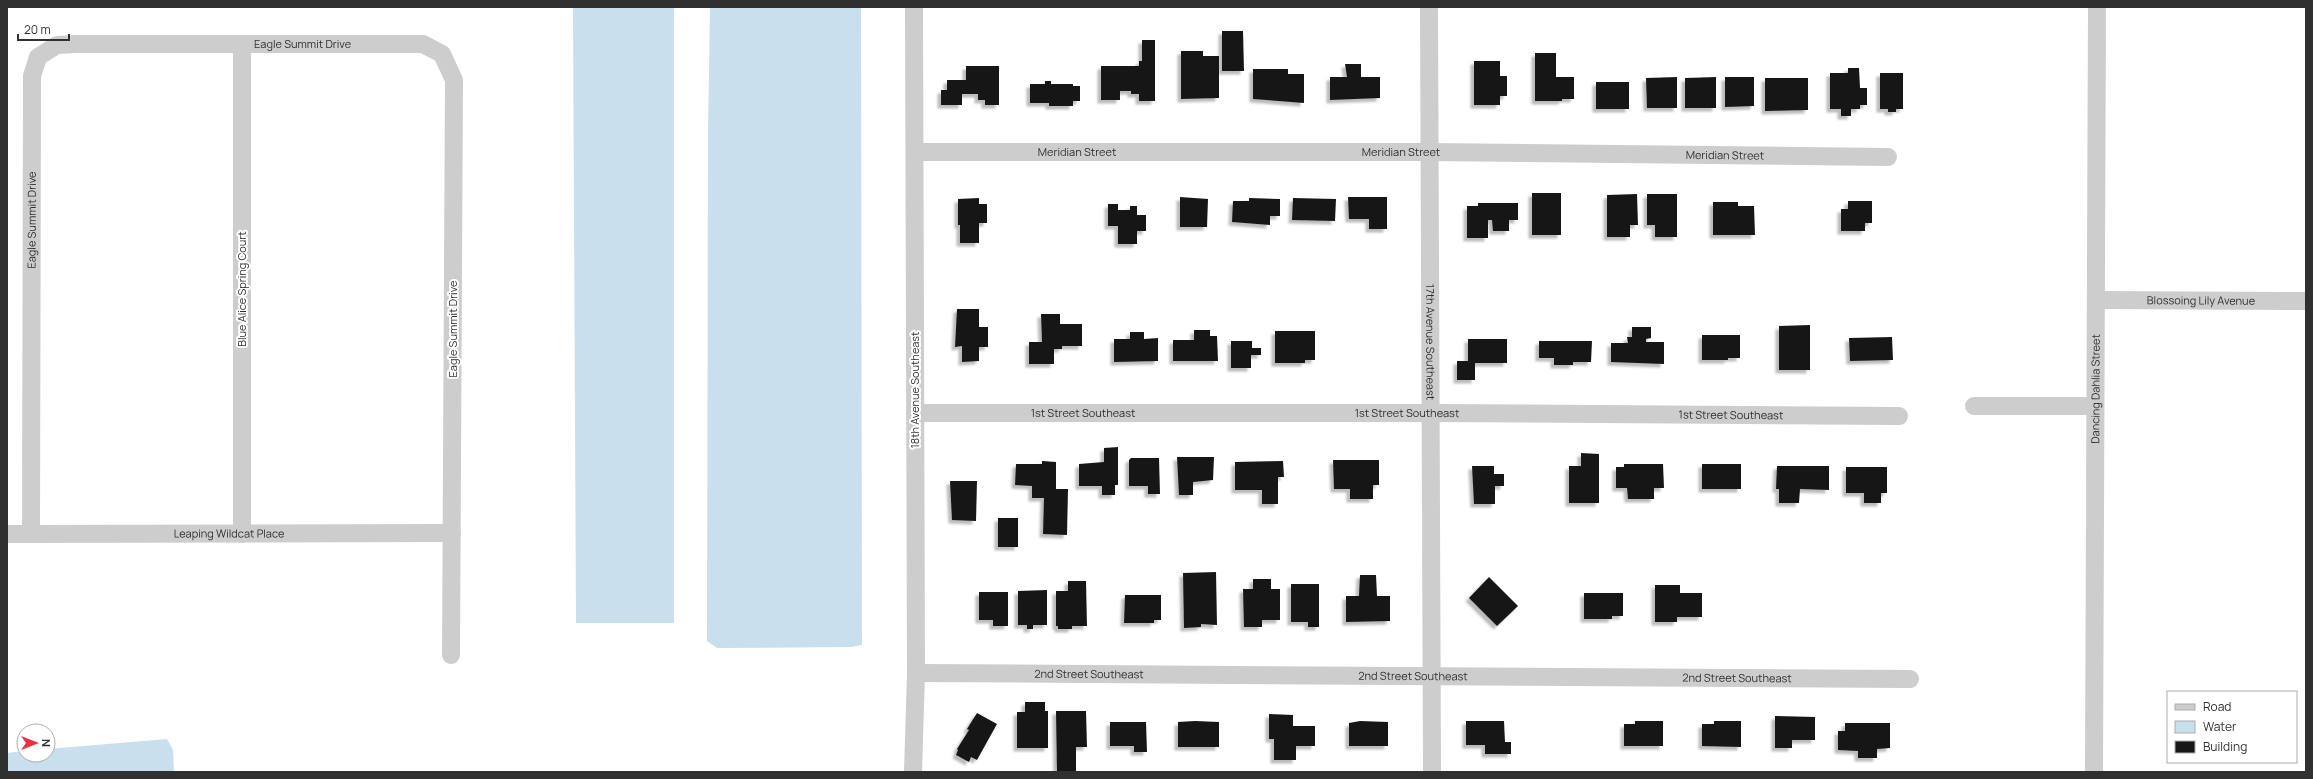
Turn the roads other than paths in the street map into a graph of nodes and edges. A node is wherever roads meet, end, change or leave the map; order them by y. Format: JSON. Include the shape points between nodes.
{"nodes":[{"id":1,"x":914,"y":7,"type":"edge"},
{"id":2,"x":1429,"y":7,"type":"edge"},
{"id":3,"x":2096,"y":7,"type":"edge"},
{"id":4,"x":242,"y":44,"type":"junction"},
{"id":5,"x":915,"y":152,"type":"junction"},
{"id":6,"x":1429,"y":152,"type":"junction"},
{"id":7,"x":1888,"y":157,"type":"dead end"},
{"id":8,"x":2096,"y":300,"type":"junction"},
{"id":9,"x":2306,"y":301,"type":"edge"},
{"id":10,"x":1974,"y":406,"type":"dead end"},
{"id":11,"x":2095,"y":406,"type":"junction"},
{"id":12,"x":915,"y":413,"type":"junction"},
{"id":13,"x":1430,"y":413,"type":"junction"},
{"id":14,"x":1899,"y":416,"type":"dead end"},
{"id":15,"x":452,"y":533,"type":"junction"},
{"id":16,"x":7,"y":534,"type":"edge"},
{"id":17,"x":31,"y":534,"type":"junction"},
{"id":18,"x":242,"y":534,"type":"junction"},
{"id":19,"x":451,"y":655,"type":"dead end"},
{"id":20,"x":916,"y":673,"type":"junction"},
{"id":21,"x":1432,"y":675,"type":"junction"},
{"id":22,"x":1910,"y":679,"type":"dead end"},
{"id":23,"x":913,"y":772,"type":"edge"},
{"id":24,"x":1432,"y":772,"type":"edge"},
{"id":25,"x":2094,"y":772,"type":"edge"}],
"edges":[{"from":1,"to":5,"type":"street","name":"18th Avenue Southeast"},
{"from":2,"to":6,"type":"street","name":"17th Avenue Southeast"},
{"from":3,"to":8,"type":"street","name":"Dancing Dahlia Street"},
{"from":4,"to":15,"type":"street","name":"Eagle Summit Drive","via":[[424,44],[442,54],[454,80]]},
{"from":4,"to":17,"type":"street","name":"Eagle Summit Drive","via":[[57,45],[38,57],[32,76]]},
{"from":4,"to":18,"type":"street","name":"Blue Alice Spring Court"},
{"from":5,"to":6,"type":"street","name":"Meridian Street"},
{"from":5,"to":12,"type":"street","name":"18th Avenue Southeast"},
{"from":6,"to":7,"type":"street","name":"Meridian Street"},
{"from":6,"to":13,"type":"street","name":"17th Avenue Southeast"},
{"from":8,"to":9,"type":"street","name":"Blossoing Lily Avenue"},
{"from":8,"to":11,"type":"street","name":"Dancing Dahlia Street"},
{"from":10,"to":11,"type":"street"},
{"from":11,"to":25,"type":"street","name":"Dancing Dahlia Street"},
{"from":12,"to":13,"type":"street","name":"1st Street Southeast"},
{"from":12,"to":20,"type":"street","name":"18th Avenue Southeast"},
{"from":13,"to":14,"type":"street","name":"1st Street Southeast"},
{"from":13,"to":21,"type":"street","name":"17th Avenue Southeast"},
{"from":15,"to":18,"type":"street","name":"Leaping Wildcat Place"},
{"from":15,"to":19,"type":"street","name":"Eagle Summit Drive"},
{"from":16,"to":17,"type":"street","name":"Leaping Wildcat Place"},
{"from":17,"to":18,"type":"street","name":"Leaping Wildcat Place"},
{"from":20,"to":21,"type":"street","name":"2nd Street Southeast"},
{"from":20,"to":23,"type":"street","name":"18th Avenue Southeast"},
{"from":21,"to":22,"type":"street","name":"2nd Street Southeast"},
{"from":21,"to":24,"type":"street","name":"17th Avenue Southeast"}]}
